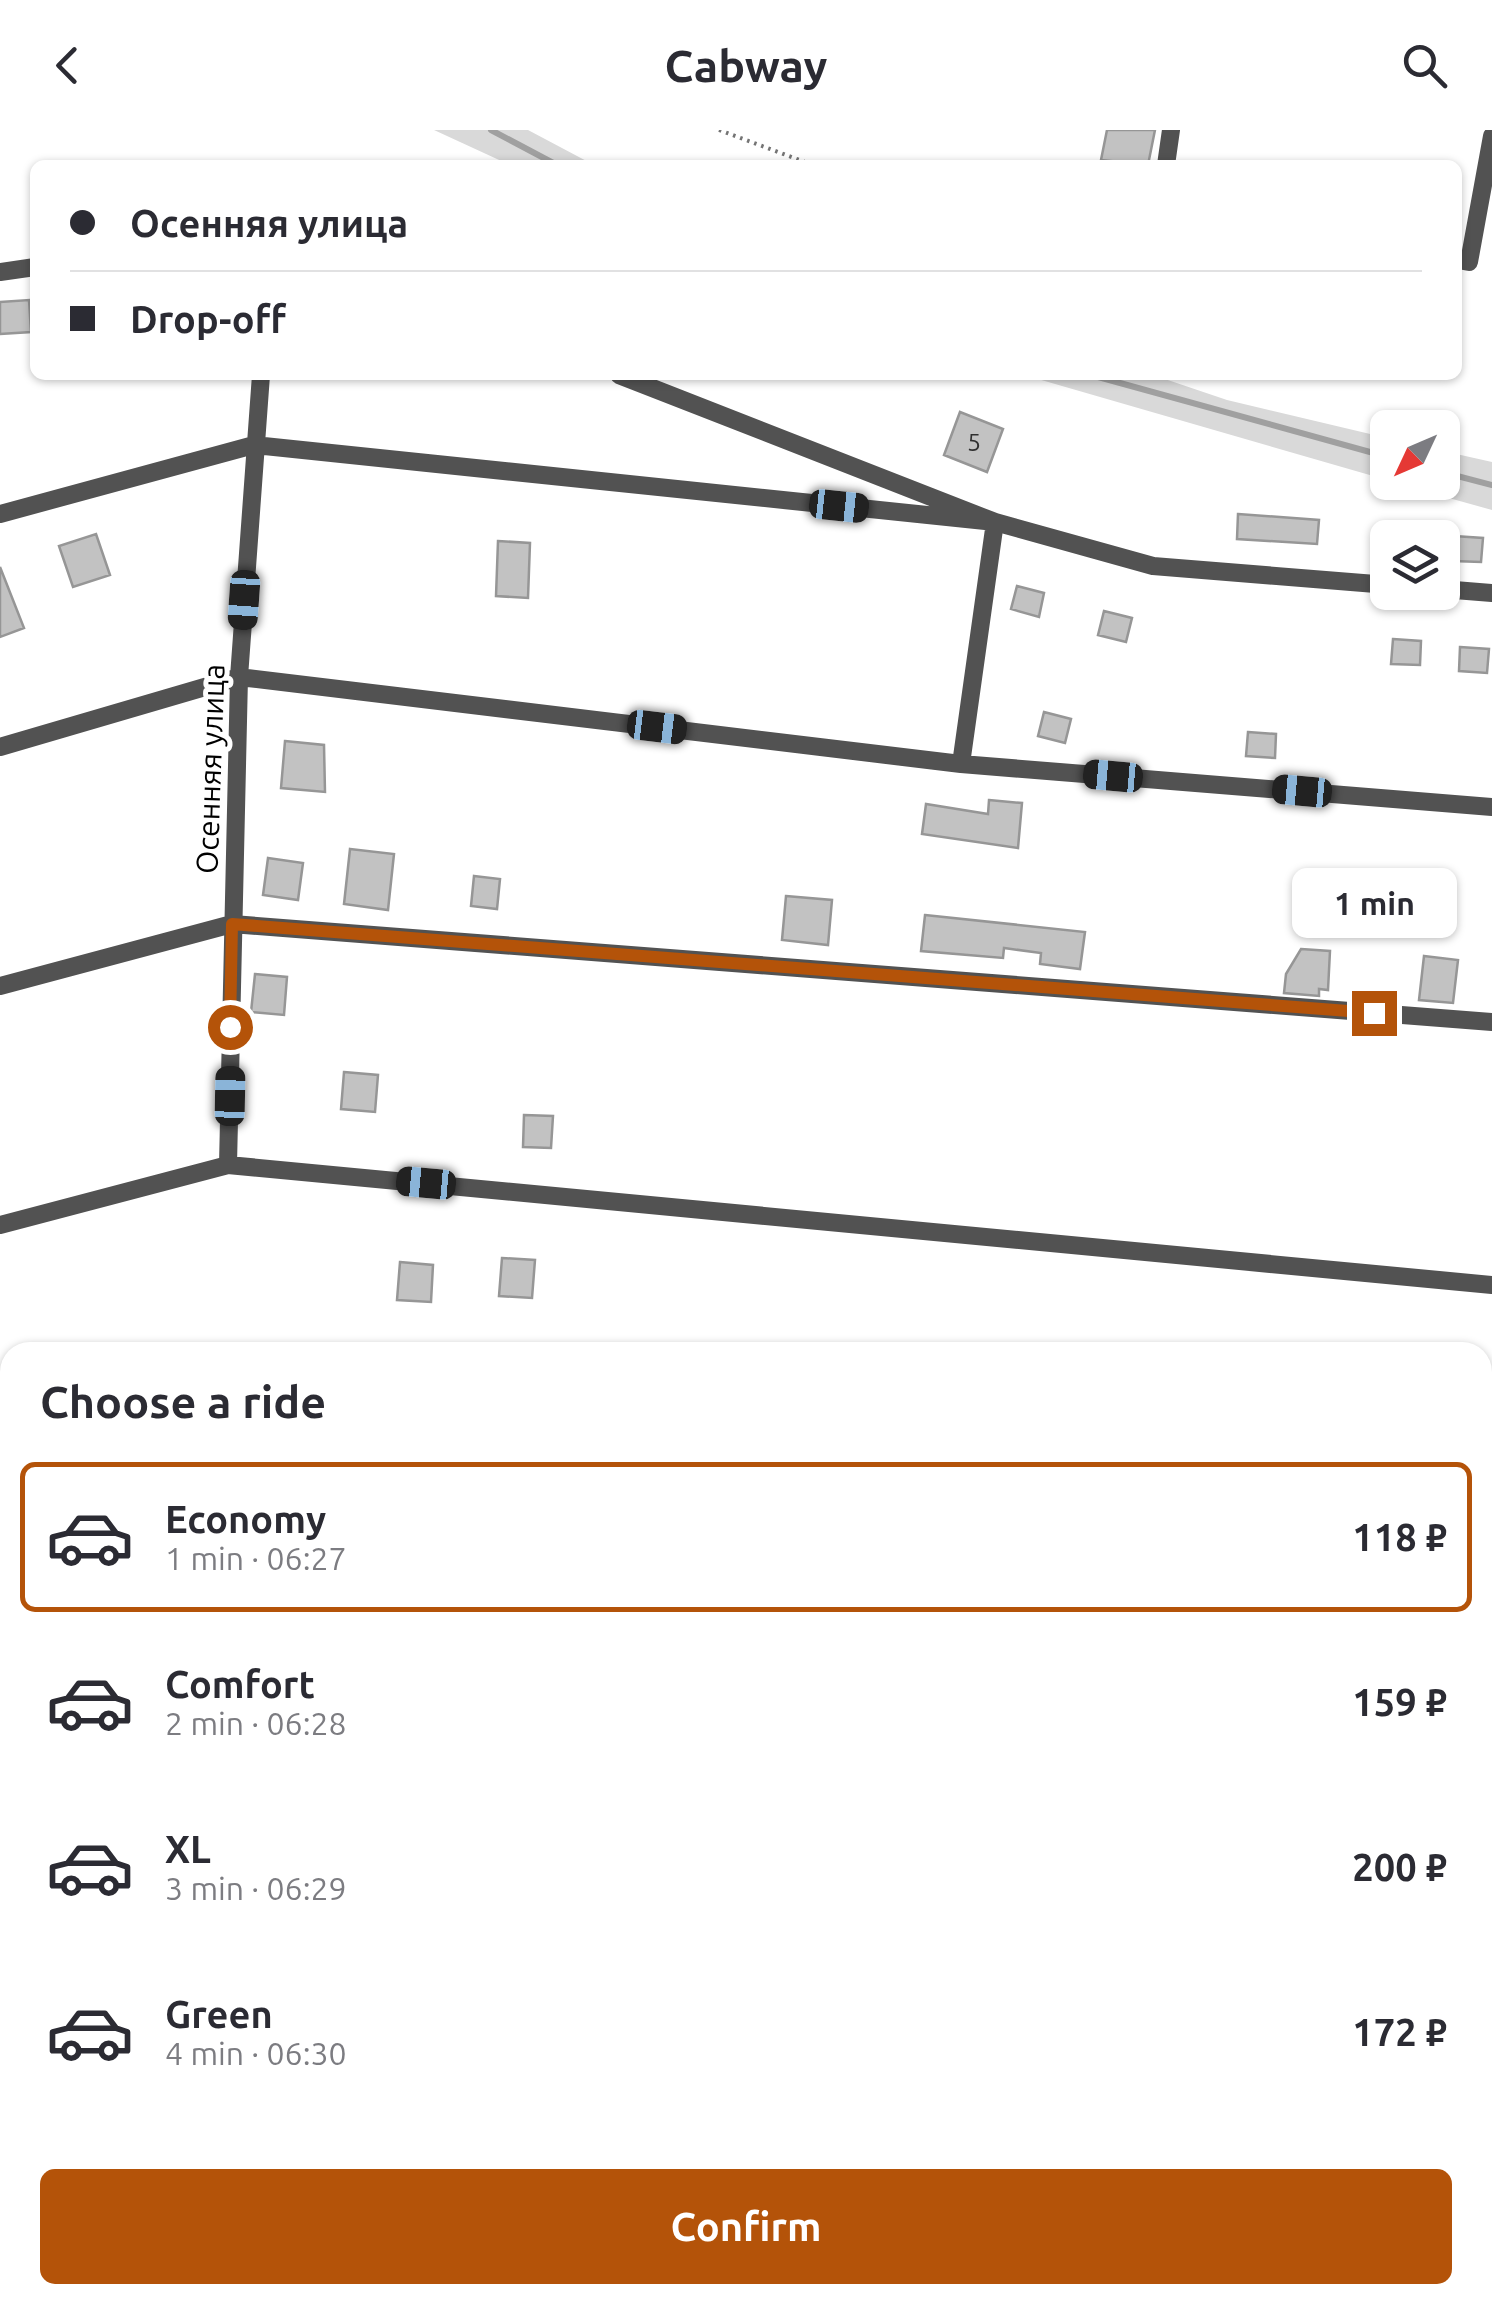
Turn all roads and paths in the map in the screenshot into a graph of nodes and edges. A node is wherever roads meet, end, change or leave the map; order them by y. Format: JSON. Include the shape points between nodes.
{"nodes":[{"id":1,"x":720,"y":130,"type":"edge"},
{"id":2,"x":1171,"y":130,"type":"edge"},
{"id":3,"x":1492,"y":136,"type":"edge"},
{"id":4,"x":800,"y":160,"type":"edge"},
{"id":5,"x":1167,"y":160,"type":"edge"},
{"id":6,"x":1462,"y":261,"type":"edge"},
{"id":7,"x":30,"y":267,"type":"edge"},
{"id":8,"x":0,"y":272,"type":"edge"},
{"id":9,"x":260,"y":380,"type":"edge"},
{"id":10,"x":632,"y":380,"type":"edge"},
{"id":11,"x":254,"y":445,"type":"junction"},
{"id":12,"x":0,"y":514,"type":"edge"},
{"id":13,"x":995,"y":522,"type":"junction"},
{"id":14,"x":1370,"y":584,"type":"edge"},
{"id":15,"x":1460,"y":591,"type":"edge"},
{"id":16,"x":1492,"y":594,"type":"edge"},
{"id":17,"x":239,"y":677,"type":"junction"},
{"id":18,"x":0,"y":746,"type":"edge"},
{"id":19,"x":961,"y":764,"type":"junction"},
{"id":20,"x":1492,"y":806,"type":"edge"},
{"id":21,"x":232,"y":924,"type":"junction"},
{"id":22,"x":0,"y":986,"type":"edge"},
{"id":23,"x":1492,"y":1022,"type":"edge"},
{"id":24,"x":228,"y":1164,"type":"junction"},
{"id":25,"x":0,"y":1224,"type":"edge"},
{"id":26,"x":1492,"y":1285,"type":"edge"}],
"edges":[{"from":1,"to":4,"type":"path"},
{"from":2,"to":5,"type":"street"},
{"from":3,"to":6,"type":"street","via":[[1469,262]]},
{"from":7,"to":8,"type":"street"},
{"from":9,"to":11,"type":"street","name":"Осенняя улица"},
{"from":10,"to":13,"type":"street"},
{"from":11,"to":12,"type":"street"},
{"from":11,"to":13,"type":"street"},
{"from":11,"to":17,"type":"street","name":"Осенняя улица"},
{"from":13,"to":14,"type":"street","via":[[1153,566]]},
{"from":13,"to":19,"type":"street"},
{"from":15,"to":16,"type":"street"},
{"from":17,"to":18,"type":"street"},
{"from":17,"to":19,"type":"street"},
{"from":17,"to":21,"type":"street","name":"Осенняя улица"},
{"from":19,"to":20,"type":"street"},
{"from":21,"to":22,"type":"street"},
{"from":21,"to":23,"type":"street"},
{"from":21,"to":24,"type":"street","name":"Осенняя улица"},
{"from":24,"to":25,"type":"street"},
{"from":24,"to":26,"type":"street"}]}
